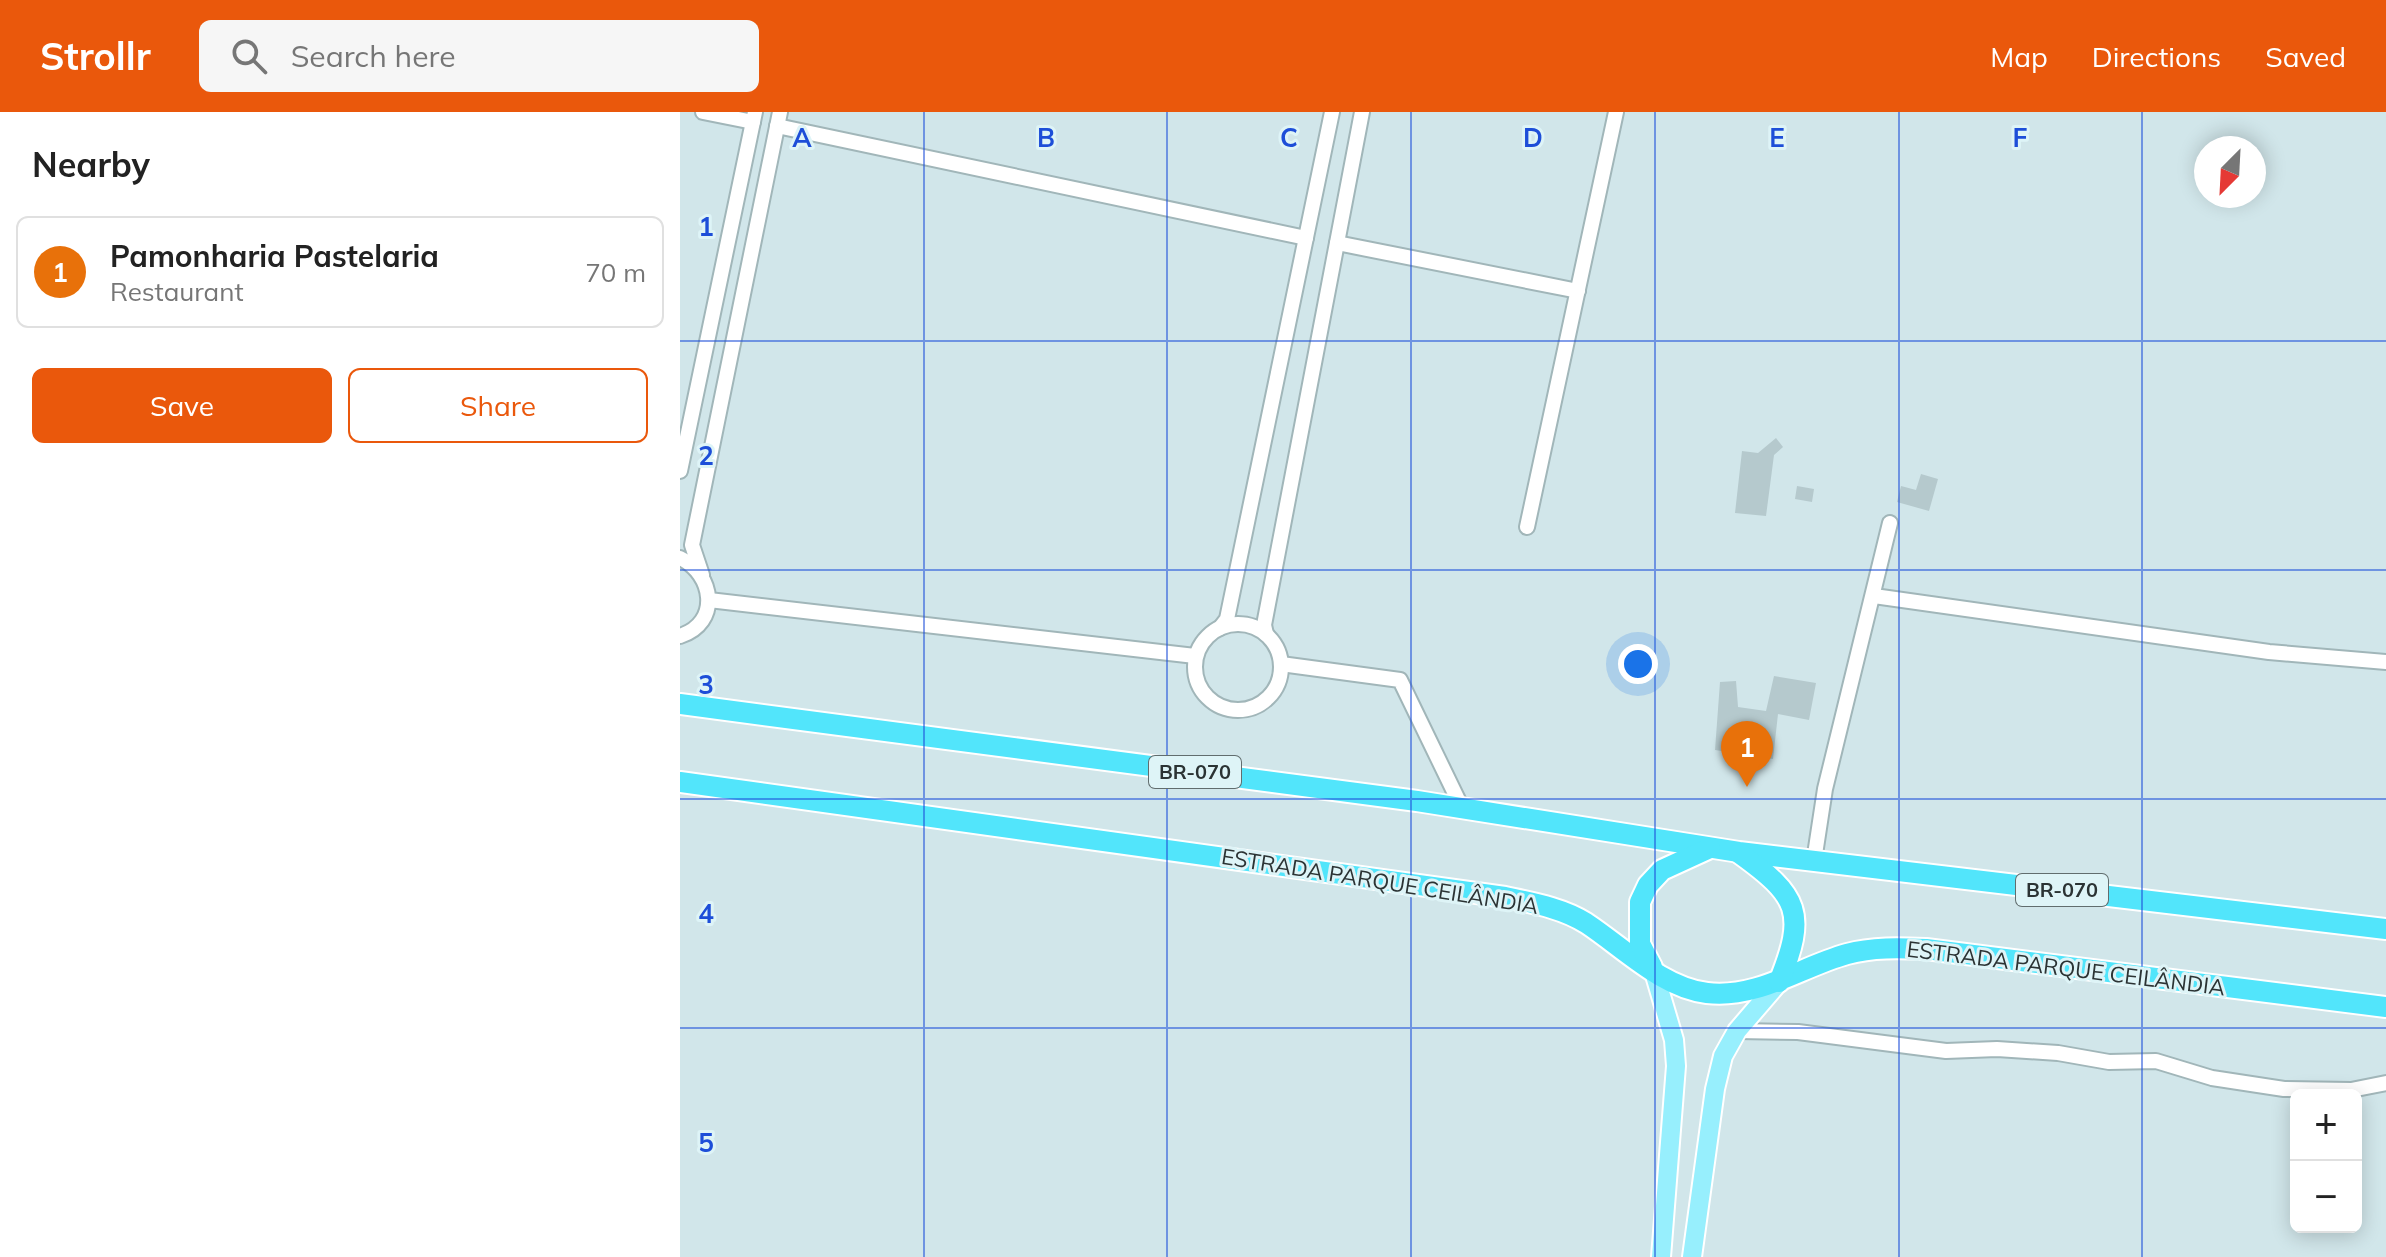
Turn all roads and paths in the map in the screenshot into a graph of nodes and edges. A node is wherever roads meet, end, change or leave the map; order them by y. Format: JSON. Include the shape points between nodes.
{"nodes":[{"id":1,"x":703,"y":112,"type":"edge"},
{"id":2,"x":1332,"y":112,"type":"edge"},
{"id":3,"x":1362,"y":112,"type":"edge"},
{"id":4,"x":1616,"y":112,"type":"edge"},
{"id":5,"x":754,"y":117,"type":"edge"},
{"id":6,"x":778,"y":119,"type":"edge"},
{"id":7,"x":1306,"y":238,"type":"junction"},
{"id":8,"x":1337,"y":243,"type":"junction"},
{"id":9,"x":1578,"y":291,"type":"junction"},
{"id":10,"x":680,"y":471,"type":"edge"},
{"id":11,"x":1890,"y":523,"type":"dead end"},
{"id":12,"x":1527,"y":527,"type":"dead end"},
{"id":13,"x":680,"y":558,"type":"edge"},
{"id":14,"x":702,"y":575,"type":"junction"},
{"id":15,"x":1874,"y":596,"type":"junction"},
{"id":16,"x":709,"y":600,"type":"junction"},
{"id":17,"x":1220,"y":628,"type":"junction"},
{"id":18,"x":1266,"y":634,"type":"junction"},
{"id":19,"x":680,"y":636,"type":"edge"},
{"id":20,"x":1195,"y":656,"type":"junction"},
{"id":21,"x":2386,"y":662,"type":"edge"},
{"id":22,"x":1281,"y":664,"type":"junction"},
{"id":23,"x":682,"y":705,"type":"edge"},
{"id":24,"x":680,"y":782,"type":"edge"},
{"id":25,"x":1462,"y":808,"type":"junction"},
{"id":26,"x":1710,"y":848,"type":"junction"},
{"id":27,"x":1739,"y":852,"type":"junction"},
{"id":28,"x":1814,"y":861,"type":"junction"},
{"id":29,"x":2386,"y":929,"type":"edge"},
{"id":30,"x":1654,"y":972,"type":"junction"},
{"id":31,"x":1779,"y":982,"type":"junction"},
{"id":32,"x":2386,"y":1007,"type":"edge"},
{"id":33,"x":1737,"y":1031,"type":"junction"},
{"id":34,"x":2386,"y":1083,"type":"edge"},
{"id":35,"x":1661,"y":1257,"type":"edge"},
{"id":36,"x":1692,"y":1257,"type":"edge"}],
"edges":[{"from":1,"to":5,"type":"street"},
{"from":2,"to":7,"type":"street"},
{"from":3,"to":8,"type":"street"},
{"from":4,"to":9,"type":"street"},
{"from":5,"to":10,"type":"street"},
{"from":6,"to":7,"type":"street"},
{"from":6,"to":14,"type":"street","via":[[692,545]]},
{"from":7,"to":17,"type":"street","via":[[1227,619]]},
{"from":8,"to":9,"type":"street"},
{"from":8,"to":18,"type":"street"},
{"from":9,"to":12,"type":"street"},
{"from":11,"to":15,"type":"street"},
{"from":13,"to":14,"type":"street"},
{"from":14,"to":16,"type":"street"},
{"from":15,"to":21,"type":"street","via":[[2269,652]]},
{"from":15,"to":28,"type":"street","via":[[1825,789]]},
{"from":16,"to":19,"type":"street","via":[[698,625]]},
{"from":16,"to":20,"type":"street"},
{"from":17,"to":18,"type":"street","via":[[1239,623]]},
{"from":17,"to":20,"type":"street","via":[[1201,643]]},
{"from":18,"to":22,"type":"street","via":[[1276,645]]},
{"from":20,"to":22,"type":"street","via":[[1194,670],[1205,696],[1230,710],[1258,706],[1269,698]]},
{"from":22,"to":25,"type":"street","via":[[1400,680]]},
{"from":23,"to":25,"type":"highway","number":"BR-070"},
{"from":24,"to":30,"type":"highway","name":"ESTRADA PARQUE CEILÂNDIA","via":[[1505,897],[1583,921]]},
{"from":25,"to":26,"type":"highway","number":"BR-070"},
{"from":26,"to":27,"type":"highway","number":"BR-070"},
{"from":26,"to":30,"type":"highway","via":[[1662,870],[1640,902],[1640,944]]},
{"from":27,"to":28,"type":"highway","number":"BR-070"},
{"from":27,"to":31,"type":"highway","via":[[1786,892],[1794,911],[1796,931]]},
{"from":28,"to":29,"type":"highway","number":"BR-070"},
{"from":30,"to":31,"type":"highway","name":"ESTRADA PARQUE CEILÂNDIA","via":[[1702,992],[1725,994]]},
{"from":30,"to":35,"type":"main road","via":[[1676,1066]]},
{"from":31,"to":32,"type":"highway","name":"ESTRADA PARQUE CEILÂNDIA","via":[[1847,954],[1889,947]]},
{"from":31,"to":33,"type":"main road"},
{"from":33,"to":34,"type":"street","via":[[1798,1032],[1946,1051],[1997,1049],[2109,1062],[2156,1061],[2212,1078],[2284,1089],[2351,1090]]},
{"from":33,"to":36,"type":"main road","via":[[1723,1056],[1715,1089]]}]}
